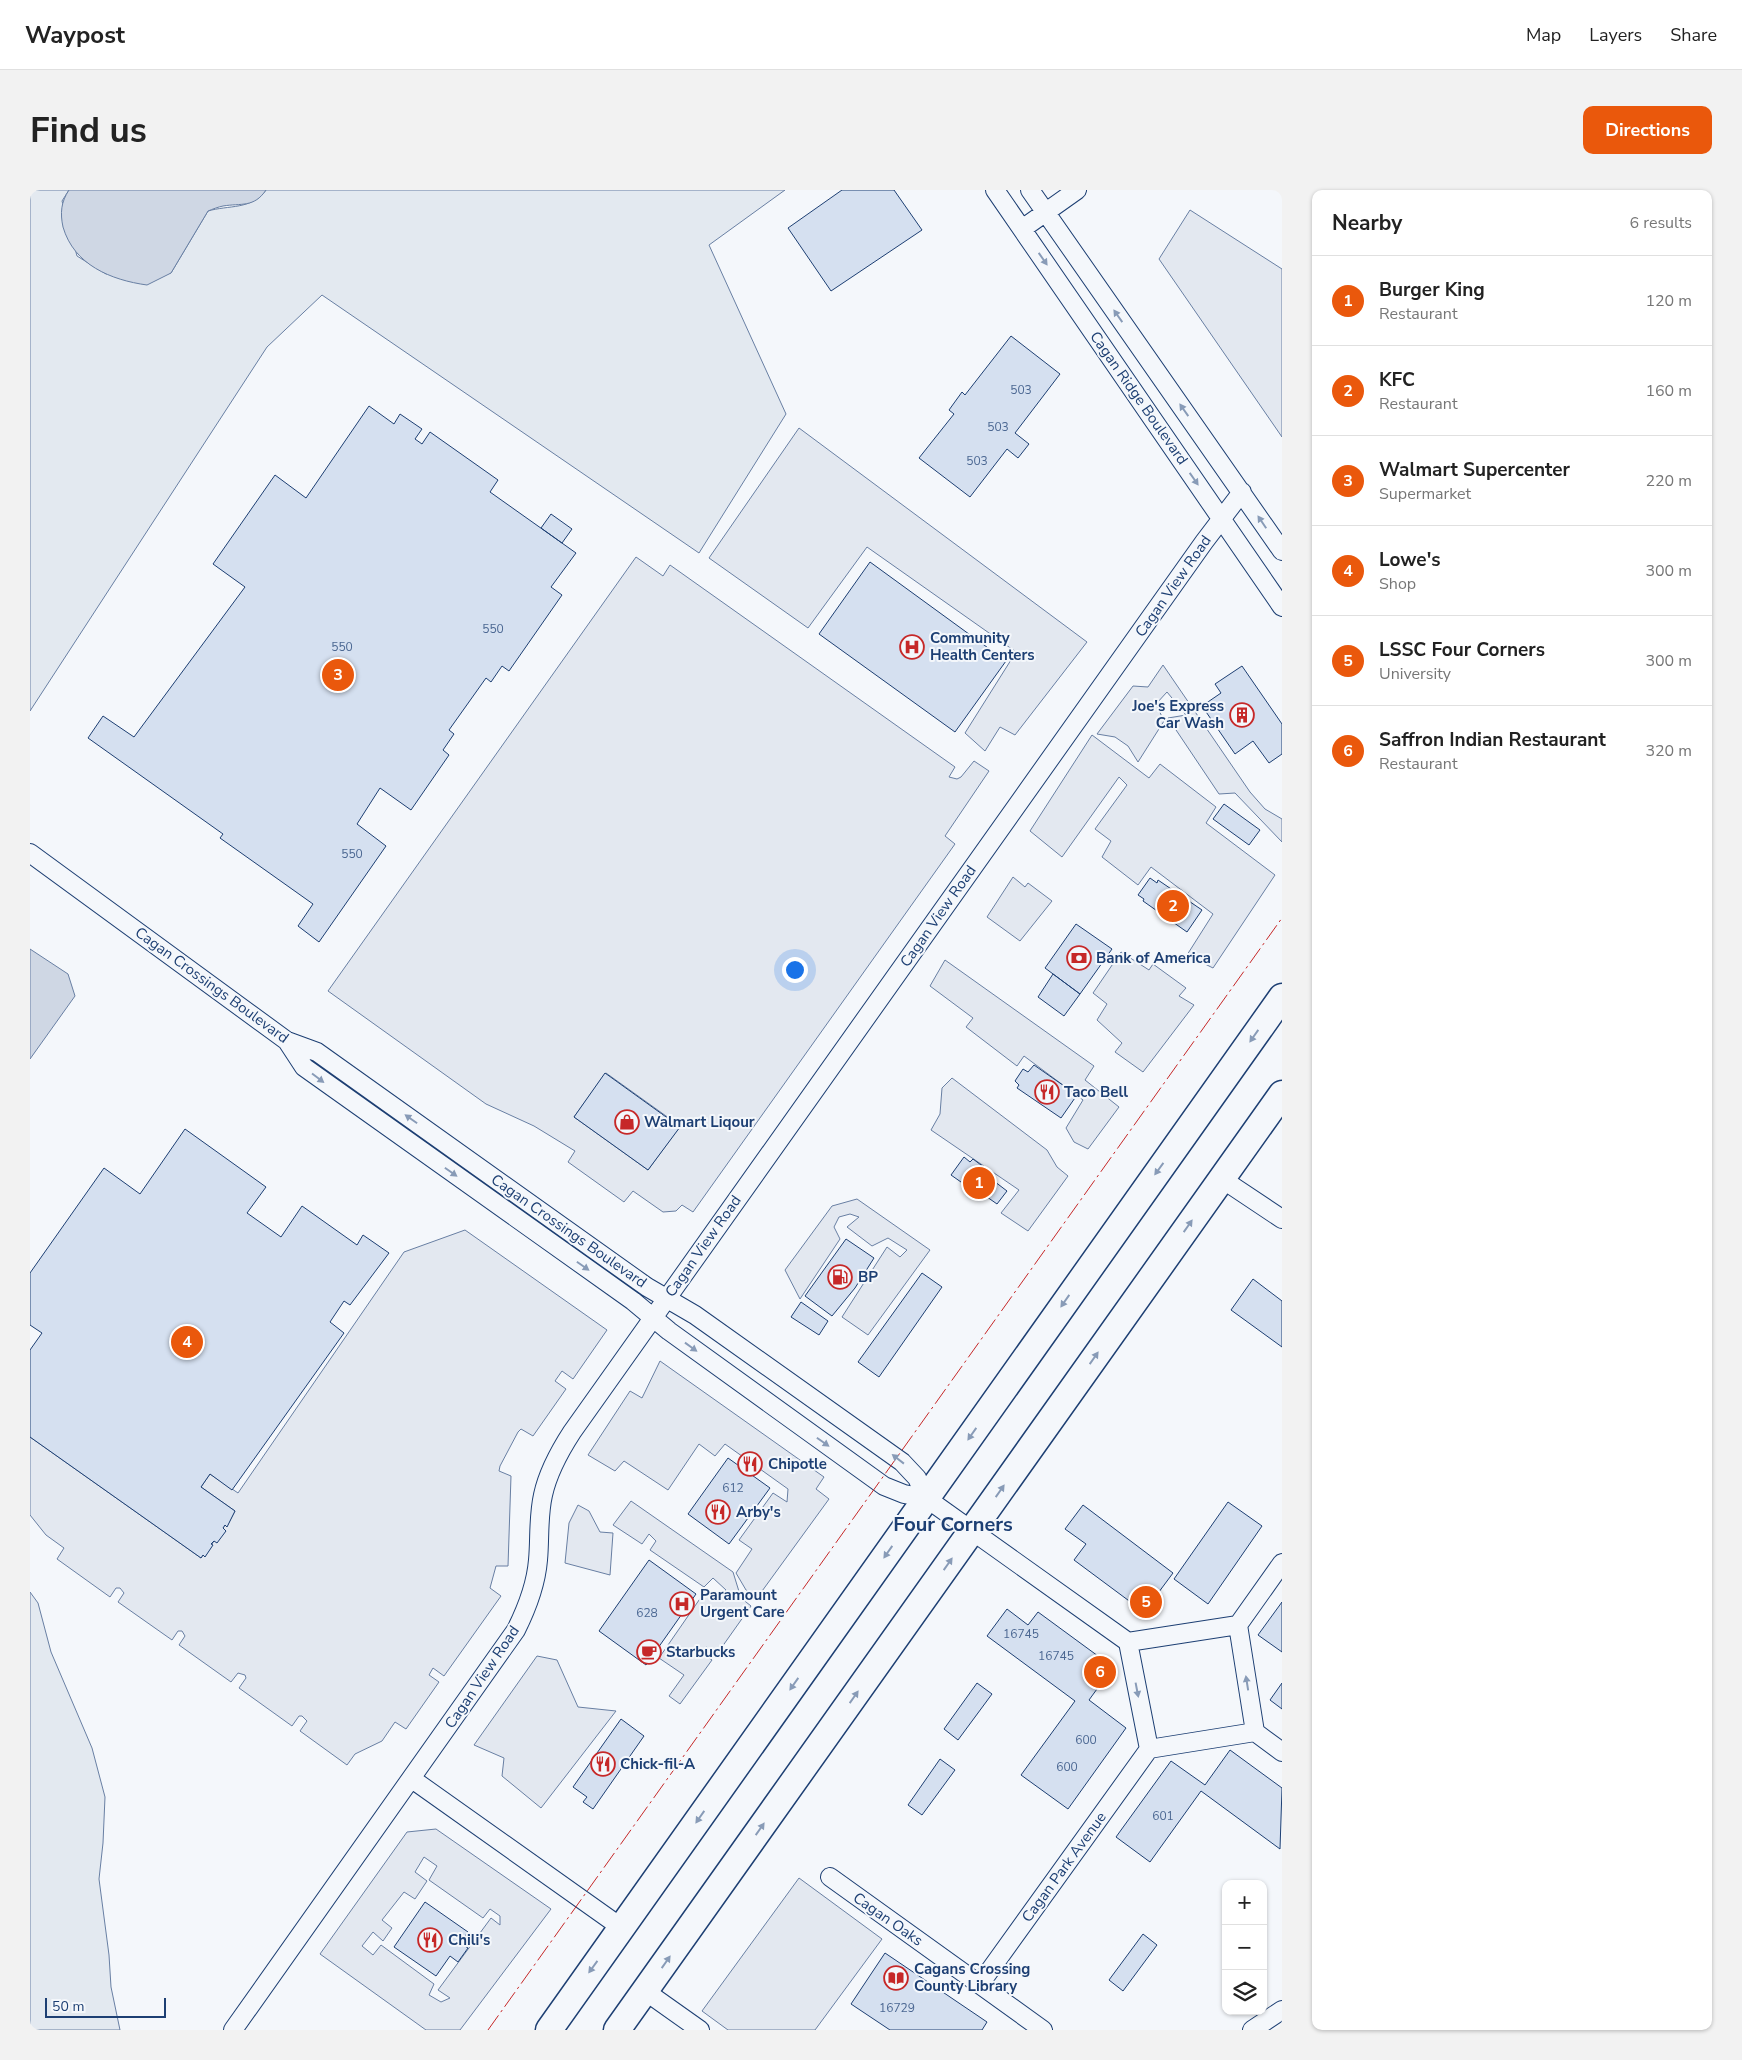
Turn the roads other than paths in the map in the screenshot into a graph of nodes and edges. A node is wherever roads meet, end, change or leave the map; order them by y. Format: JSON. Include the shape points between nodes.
{"nodes":[{"id":1,"x":995,"y":190,"type":"edge"},
{"id":2,"x":1030,"y":190,"type":"edge"},
{"id":3,"x":1076,"y":190,"type":"edge"},
{"id":4,"x":1045,"y":212,"type":"junction"},
{"id":5,"x":1022,"y":229,"type":"junction"},
{"id":6,"x":1242,"y":492,"type":"junction"},
{"id":7,"x":1221,"y":518,"type":"junction"},
{"id":8,"x":1282,"y":551,"type":"edge"},
{"id":9,"x":1282,"y":607,"type":"edge"},
{"id":10,"x":30,"y":853,"type":"edge"},
{"id":11,"x":1282,"y":997,"type":"edge"},
{"id":12,"x":287,"y":1042,"type":"junction"},
{"id":13,"x":1282,"y":1094,"type":"edge"},
{"id":14,"x":1222,"y":1179,"type":"junction"},
{"id":15,"x":1282,"y":1219,"type":"edge"},
{"id":16,"x":666,"y":1297,"type":"junction"},
{"id":17,"x":653,"y":1317,"type":"junction"},
{"id":18,"x":926,"y":1498,"type":"junction"},
{"id":19,"x":972,"y":1531,"type":"junction"},
{"id":20,"x":1282,"y":1563,"type":"edge"},
{"id":21,"x":1238,"y":1626,"type":"junction"},
{"id":22,"x":1128,"y":1642,"type":"junction"},
{"id":23,"x":1255,"y":1732,"type":"junction"},
{"id":24,"x":1149,"y":1749,"type":"junction"},
{"id":25,"x":1282,"y":1752,"type":"edge"},
{"id":26,"x":412,"y":1779,"type":"junction"},
{"id":27,"x":678,"y":1849,"type":"junction"},
{"id":28,"x":830,"y":1877,"type":"dead end"},
{"id":29,"x":622,"y":1928,"type":"junction"},
{"id":30,"x":980,"y":1984,"type":"junction"},
{"id":31,"x":645,"y":1991,"type":"junction"},
{"id":32,"x":1282,"y":2010,"type":"edge"},
{"id":33,"x":234,"y":2030,"type":"edge"},
{"id":34,"x":549,"y":2030,"type":"edge"},
{"id":35,"x":571,"y":2030,"type":"edge"},
{"id":36,"x":617,"y":2030,"type":"edge"},
{"id":37,"x":700,"y":2030,"type":"edge"},
{"id":38,"x":1043,"y":2030,"type":"edge"},
{"id":39,"x":1252,"y":2030,"type":"edge"}],
"edges":[{"from":1,"to":5,"type":"street","name":"Cagan Ridge Boulevard"},
{"from":2,"to":4,"type":"street","name":"Cagan Ridge Boulevard"},
{"from":3,"to":4,"type":"street"},
{"from":4,"to":5,"type":"street"},
{"from":6,"to":4,"type":"street","name":"Cagan Ridge Boulevard","one_way":true},
{"from":5,"to":7,"type":"street","name":"Cagan Ridge Boulevard","one_way":true},
{"from":6,"to":7,"type":"street","name":"Cagan View Road"},
{"from":8,"to":6,"type":"street","name":"Cagan Ridge Boulevard","one_way":true},
{"from":7,"to":9,"type":"street","name":"Cagan Ridge Boulevard"},
{"from":7,"to":16,"type":"street","name":"Cagan View Road"},
{"from":10,"to":12,"type":"street","name":"Cagan Crossings Boulevard"},
{"from":11,"to":18,"type":"highway","one_way":true},
{"from":16,"to":12,"type":"street","name":"Cagan Crossings Boulevard","one_way":true,"via":[[647,1287],[317,1052]]},
{"from":12,"to":17,"type":"street","one_way":true,"via":[[298,1061],[312,1073]]},
{"from":13,"to":14,"type":"highway"},
{"from":14,"to":15,"type":"street"},
{"from":19,"to":14,"type":"highway","one_way":true},
{"from":16,"to":17,"type":"street","name":"Cagan View Road"},
{"from":18,"to":16,"type":"street","name":"Cagan Crossings Boulevard","one_way":true,"via":[[917,1478],[902,1462]]},
{"from":17,"to":18,"type":"street","one_way":true,"via":[[882,1484],[904,1494]]},
{"from":17,"to":26,"type":"street","name":"Cagan View Road","via":[[580,1419],[551,1468],[540,1511],[536,1574],[529,1602],[519,1623]]},
{"from":18,"to":19,"type":"street"},
{"from":18,"to":27,"type":"highway","one_way":true},
{"from":19,"to":22,"type":"street"},
{"from":31,"to":19,"type":"highway","one_way":true},
{"from":20,"to":21,"type":"street"},
{"from":21,"to":22,"type":"street"},
{"from":23,"to":21,"type":"street","one_way":true},
{"from":22,"to":24,"type":"street","one_way":true},
{"from":23,"to":24,"type":"street"},
{"from":23,"to":25,"type":"street"},
{"from":24,"to":30,"type":"street","name":"Cagan Park Avenue"},
{"from":26,"to":29,"type":"street"},
{"from":26,"to":33,"type":"street","name":"Cagan View Road"},
{"from":27,"to":29,"type":"highway"},
{"from":27,"to":35,"type":"highway","via":[[680,1866],[673,1885]]},
{"from":28,"to":30,"type":"street","name":"Cagan Oaks"},
{"from":29,"to":34,"type":"highway","one_way":true},
{"from":30,"to":38,"type":"street","name":"Cagan Oaks"},
{"from":31,"to":36,"type":"highway"},
{"from":31,"to":37,"type":"street"},
{"from":32,"to":39,"type":"street"}]}
